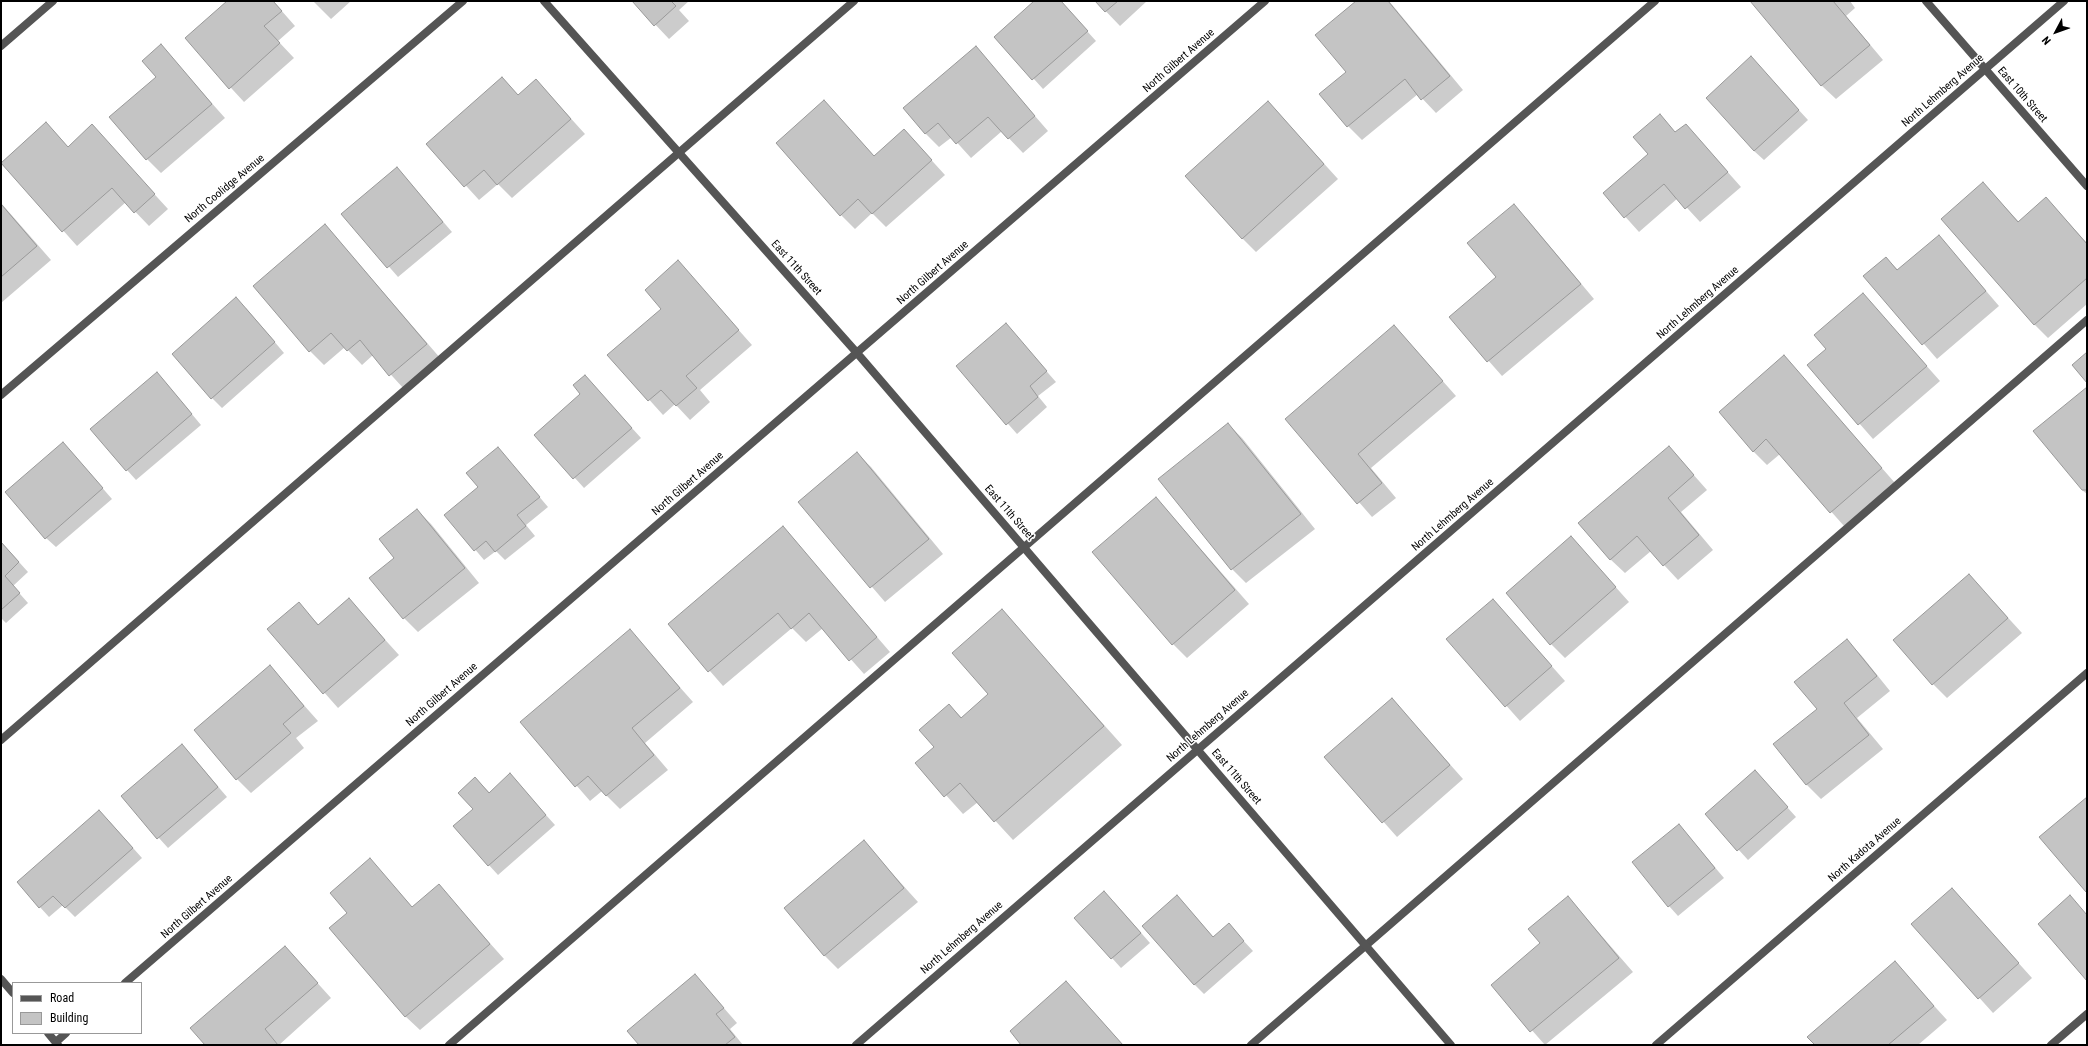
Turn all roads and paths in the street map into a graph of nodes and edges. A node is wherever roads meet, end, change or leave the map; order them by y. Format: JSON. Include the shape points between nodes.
{"nodes":[{"id":1,"x":53,"y":1,"type":"edge"},
{"id":2,"x":463,"y":1,"type":"edge"},
{"id":3,"x":544,"y":1,"type":"edge"},
{"id":4,"x":854,"y":1,"type":"edge"},
{"id":5,"x":1265,"y":1,"type":"edge"},
{"id":6,"x":1656,"y":1,"type":"edge"},
{"id":7,"x":1926,"y":1,"type":"edge"},
{"id":8,"x":2064,"y":1,"type":"edge"},
{"id":9,"x":1,"y":46,"type":"edge"},
{"id":10,"x":1986,"y":70,"type":"junction"},
{"id":11,"x":679,"y":153,"type":"junction"},
{"id":12,"x":2087,"y":186,"type":"edge"},
{"id":13,"x":2087,"y":320,"type":"edge"},
{"id":14,"x":857,"y":353,"type":"junction"},
{"id":15,"x":1,"y":394,"type":"edge"},
{"id":16,"x":1024,"y":548,"type":"junction"},
{"id":17,"x":2087,"y":672,"type":"edge"},
{"id":18,"x":1,"y":740,"type":"edge"},
{"id":19,"x":1198,"y":750,"type":"junction"},
{"id":20,"x":1366,"y":945,"type":"junction"},
{"id":21,"x":1,"y":979,"type":"edge"},
{"id":22,"x":126,"y":982,"type":"edge"},
{"id":23,"x":12,"y":992,"type":"edge"},
{"id":24,"x":2087,"y":1014,"type":"edge"},
{"id":25,"x":49,"y":1034,"type":"edge"},
{"id":26,"x":65,"y":1034,"type":"edge"},
{"id":27,"x":57,"y":1044,"type":"edge"},
{"id":28,"x":449,"y":1045,"type":"edge"},
{"id":29,"x":856,"y":1045,"type":"edge"},
{"id":30,"x":1251,"y":1045,"type":"edge"},
{"id":31,"x":1451,"y":1045,"type":"edge"},
{"id":32,"x":1656,"y":1045,"type":"edge"},
{"id":33,"x":2051,"y":1045,"type":"edge"}],
"edges":[{"from":1,"to":9,"type":"street"},
{"from":2,"to":15,"type":"street","name":"North Coolidge Avenue"},
{"from":3,"to":11,"type":"street","name":"East 11th Street"},
{"from":4,"to":11,"type":"street"},
{"from":5,"to":14,"type":"street","name":"North Gilbert Avenue"},
{"from":6,"to":16,"type":"street"},
{"from":7,"to":10,"type":"street","name":"East 10th Street"},
{"from":8,"to":10,"type":"street","name":"North Lehmberg Avenue"},
{"from":10,"to":12,"type":"street","name":"East 10th Street"},
{"from":10,"to":19,"type":"street","name":"North Lehmberg Avenue"},
{"from":11,"to":14,"type":"street","name":"East 11th Street"},
{"from":11,"to":18,"type":"street"},
{"from":13,"to":20,"type":"street"},
{"from":14,"to":16,"type":"street","name":"East 11th Street"},
{"from":14,"to":22,"type":"street","name":"North Gilbert Avenue"},
{"from":16,"to":19,"type":"street","name":"East 11th Street"},
{"from":16,"to":28,"type":"street"},
{"from":17,"to":32,"type":"street","name":"North Kadota Avenue"},
{"from":19,"to":20,"type":"street","name":"East 11th Street"},
{"from":19,"to":29,"type":"street","name":"North Lehmberg Avenue"},
{"from":20,"to":30,"type":"street"},
{"from":20,"to":31,"type":"street","name":"East 11th Street"},
{"from":21,"to":23,"type":"street"},
{"from":24,"to":33,"type":"street"},
{"from":25,"to":27,"type":"street"},
{"from":26,"to":27,"type":"street"}]}
